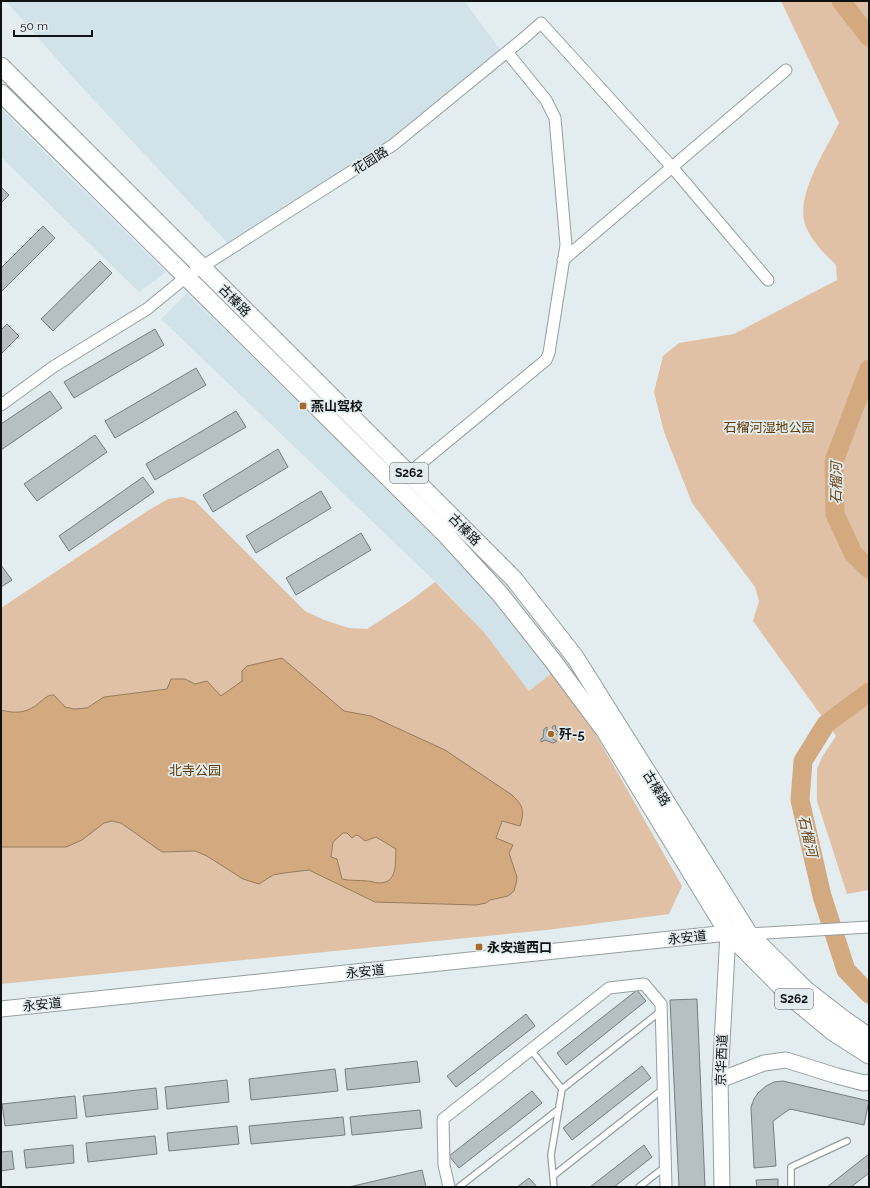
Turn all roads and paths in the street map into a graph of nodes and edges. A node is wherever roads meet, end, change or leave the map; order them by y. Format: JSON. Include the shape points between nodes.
{"nodes":[{"id":1,"x":507,"y":52,"type":"junction"},
{"id":2,"x":1,"y":66,"type":"edge"},
{"id":3,"x":786,"y":70,"type":"dead end"},
{"id":4,"x":1,"y":93,"type":"edge"},
{"id":5,"x":672,"y":167,"type":"junction"},
{"id":6,"x":563,"y":260,"type":"junction"},
{"id":7,"x":202,"y":266,"type":"junction"},
{"id":8,"x":186,"y":277,"type":"junction"},
{"id":9,"x":768,"y":280,"type":"dead end"},
{"id":10,"x":1,"y":405,"type":"edge"},
{"id":11,"x":409,"y":473,"type":"junction"},
{"id":12,"x":395,"y":485,"type":"junction"},
{"id":13,"x":869,"y":927,"type":"edge"},
{"id":14,"x":728,"y":933,"type":"junction"},
{"id":15,"x":749,"y":934,"type":"junction"},
{"id":16,"x":1,"y":1009,"type":"edge"},
{"id":17,"x":661,"y":1011,"type":"junction"},
{"id":18,"x":869,"y":1037,"type":"edge"},
{"id":19,"x":531,"y":1050,"type":"junction"},
{"id":20,"x":869,"y":1055,"type":"edge"},
{"id":21,"x":720,"y":1080,"type":"junction"},
{"id":22,"x":869,"y":1082,"type":"edge"},
{"id":23,"x":562,"y":1089,"type":"junction"},
{"id":24,"x":663,"y":1089,"type":"junction"},
{"id":25,"x":558,"y":1109,"type":"junction"},
{"id":26,"x":847,"y":1141,"type":"dead end"},
{"id":27,"x":666,"y":1166,"type":"junction"},
{"id":28,"x":553,"y":1176,"type":"junction"},
{"id":29,"x":449,"y":1187,"type":"edge"},
{"id":30,"x":459,"y":1187,"type":"edge"},
{"id":31,"x":554,"y":1187,"type":"edge"},
{"id":32,"x":639,"y":1187,"type":"edge"},
{"id":33,"x":666,"y":1187,"type":"edge"},
{"id":34,"x":722,"y":1187,"type":"edge"},
{"id":35,"x":791,"y":1187,"type":"edge"}],
"edges":[{"from":1,"to":5,"type":"street","name":"花园路","via":[[541,23]]},
{"from":1,"to":6,"type":"street","via":[[546,100],[555,118],[566,245]]},
{"from":1,"to":7,"type":"street","name":"花园路","via":[[393,145]]},
{"from":2,"to":7,"type":"main road","name":"古榛路","number":"S262"},
{"from":3,"to":5,"type":"street"},
{"from":4,"to":8,"type":"main road","name":"古榛路","number":"S262"},
{"from":5,"to":6,"type":"street"},
{"from":5,"to":9,"type":"street"},
{"from":6,"to":11,"type":"street","via":[[546,360]]},
{"from":7,"to":8,"type":"street","name":"花园路"},
{"from":7,"to":11,"type":"main road","name":"古榛路","number":"S262"},
{"from":8,"to":10,"type":"street","name":"花园路","via":[[147,310],[52,367]]},
{"from":8,"to":12,"type":"main road","name":"古榛路","number":"S262"},
{"from":11,"to":12,"type":"street"},
{"from":11,"to":15,"type":"main road","name":"古榛路","number":"S262","via":[[514,579],[575,657]]},
{"from":12,"to":14,"type":"main road","name":"古榛路","number":"S262","via":[[446,535],[500,594],[553,661],[605,731]]},
{"from":13,"to":15,"type":"street"},
{"from":14,"to":15,"type":"main road","name":"永安道"},
{"from":14,"to":16,"type":"main road","name":"永安道"},
{"from":14,"to":20,"type":"main road","name":"古榛路","number":"S262","via":[[792,998],[833,1032]]},
{"from":14,"to":21,"type":"main road","name":"京华西道"},
{"from":15,"to":18,"type":"main road","name":"古榛路","number":"S262","via":[[806,990]]},
{"from":17,"to":19,"type":"street","via":[[661,1004],[644,984],[609,988]]},
{"from":17,"to":23,"type":"lane"},
{"from":17,"to":24,"type":"street"},
{"from":19,"to":23,"type":"lane"},
{"from":19,"to":29,"type":"street","via":[[443,1119],[444,1165]]},
{"from":21,"to":22,"type":"main road","via":[[764,1063],[786,1060],[864,1083]]},
{"from":21,"to":34,"type":"main road","name":"京华西道"},
{"from":23,"to":25,"type":"lane"},
{"from":24,"to":27,"type":"street"},
{"from":24,"to":28,"type":"lane"},
{"from":25,"to":28,"type":"lane","via":[[551,1156]]},
{"from":25,"to":30,"type":"lane"},
{"from":26,"to":35,"type":"lane","via":[[790,1167]]},
{"from":27,"to":32,"type":"lane"},
{"from":27,"to":33,"type":"street"},
{"from":28,"to":31,"type":"lane"}]}
